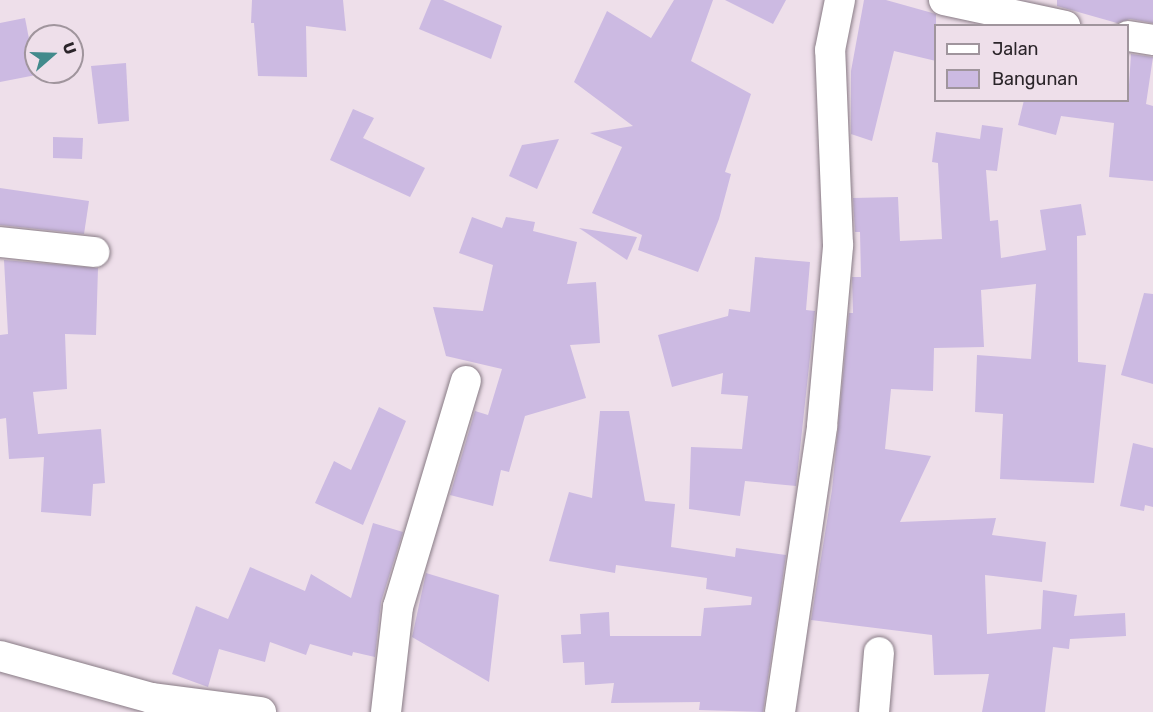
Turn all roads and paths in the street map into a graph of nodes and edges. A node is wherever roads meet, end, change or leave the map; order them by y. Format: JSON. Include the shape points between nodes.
{"nodes":[{"id":1,"x":840,"y":0,"type":"edge"},
{"id":2,"x":944,"y":0,"type":"edge"},
{"id":3,"x":1056,"y":24,"type":"edge"},
{"id":4,"x":1129,"y":36,"type":"edge"},
{"id":5,"x":1153,"y":40,"type":"edge"},
{"id":6,"x":0,"y":242,"type":"edge"},
{"id":7,"x":94,"y":252,"type":"dead end"},
{"id":8,"x":466,"y":381,"type":"dead end"},
{"id":9,"x":879,"y":652,"type":"dead end"},
{"id":10,"x":0,"y":656,"type":"edge"},
{"id":11,"x":152,"y":705,"type":"edge"},
{"id":12,"x":261,"y":712,"type":"edge"},
{"id":13,"x":386,"y":712,"type":"edge"},
{"id":14,"x":780,"y":712,"type":"edge"},
{"id":15,"x":874,"y":712,"type":"edge"}],
"edges":[{"from":1,"to":14,"type":"street","via":[[830,50],[838,245],[822,426]]},
{"from":2,"to":3,"type":"street"},
{"from":4,"to":5,"type":"street"},
{"from":6,"to":7,"type":"street"},
{"from":8,"to":13,"type":"street","via":[[398,607]]},
{"from":9,"to":15,"type":"street"},
{"from":10,"to":11,"type":"street"},
{"from":11,"to":12,"type":"street"}]}
